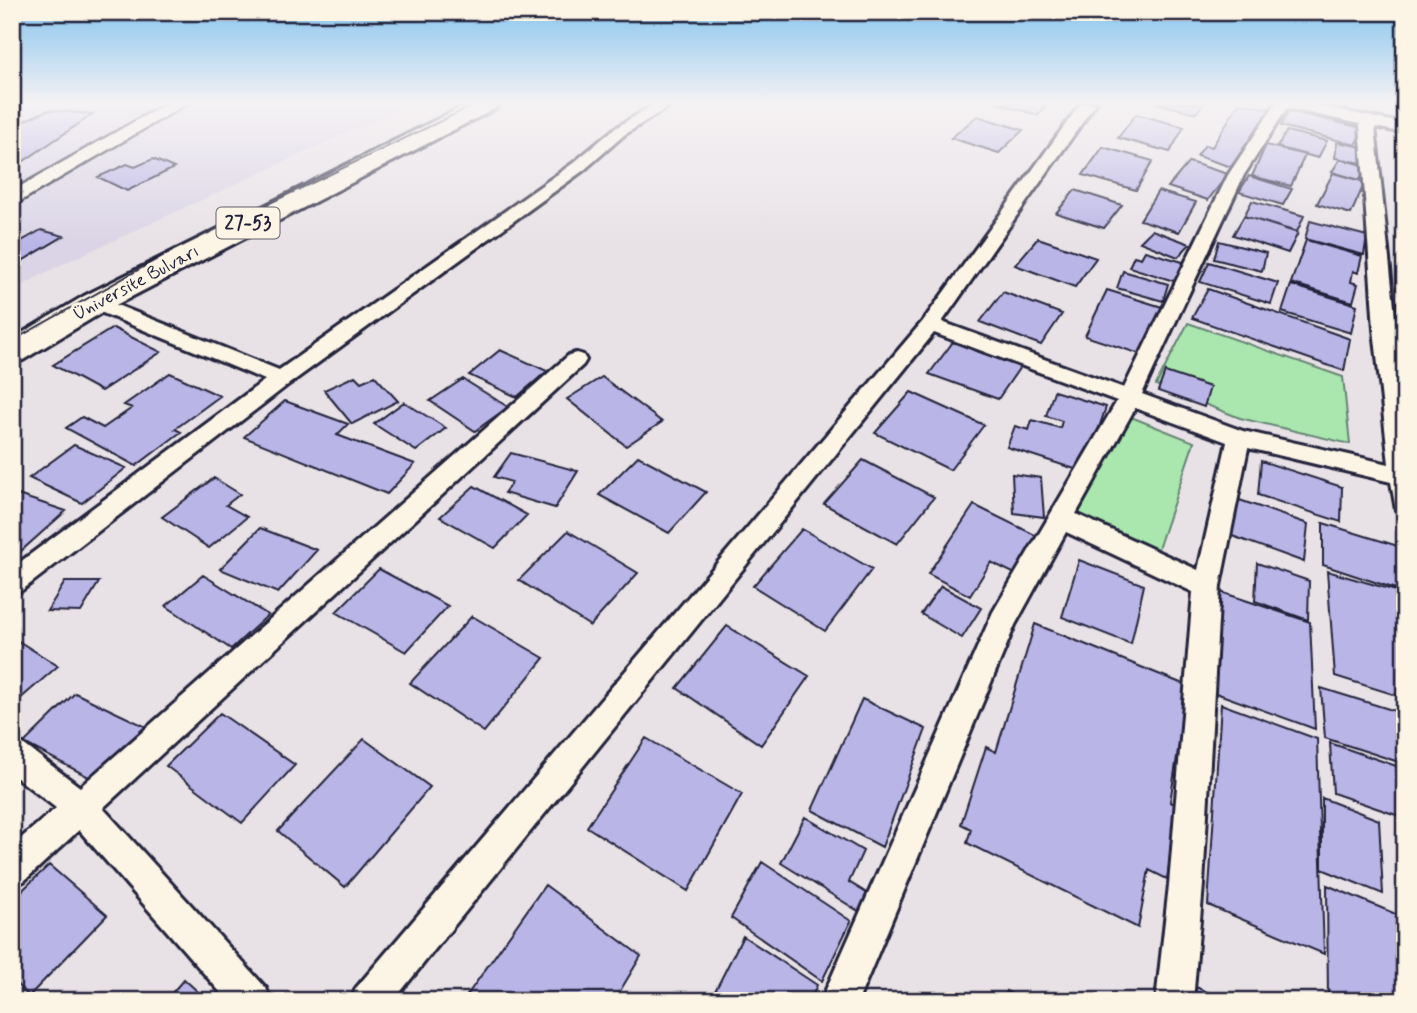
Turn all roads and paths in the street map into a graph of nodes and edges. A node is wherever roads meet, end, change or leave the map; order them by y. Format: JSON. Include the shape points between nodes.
{"nodes":[{"id":1,"x":96,"y":150,"type":"edge"},
{"id":2,"x":343,"y":150,"type":"edge"},
{"id":3,"x":395,"y":150,"type":"edge"},
{"id":4,"x":598,"y":150,"type":"edge"},
{"id":5,"x":1054,"y":150,"type":"edge"},
{"id":6,"x":1252,"y":150,"type":"edge"},
{"id":7,"x":1369,"y":150,"type":"edge"},
{"id":8,"x":291,"y":175,"type":"dead end"},
{"id":9,"x":15,"y":196,"type":"edge"},
{"id":10,"x":128,"y":257,"type":"dead end"},
{"id":11,"x":95,"y":303,"type":"junction"},
{"id":12,"x":36,"y":309,"type":"dead end"},
{"id":13,"x":930,"y":325,"type":"junction"},
{"id":14,"x":12,"y":354,"type":"edge"},
{"id":15,"x":576,"y":360,"type":"dead end"},
{"id":16,"x":281,"y":379,"type":"junction"},
{"id":17,"x":1130,"y":397,"type":"junction"},
{"id":18,"x":1239,"y":438,"type":"junction"},
{"id":19,"x":1403,"y":476,"type":"edge"},
{"id":20,"x":1405,"y":503,"type":"edge"},
{"id":21,"x":1061,"y":518,"type":"junction"},
{"id":22,"x":12,"y":583,"type":"edge"},
{"id":23,"x":1207,"y":586,"type":"junction"},
{"id":24,"x":12,"y":755,"type":"edge"},
{"id":25,"x":80,"y":807,"type":"junction"},
{"id":26,"x":12,"y":869,"type":"edge"},
{"id":27,"x":253,"y":1001,"type":"edge"},
{"id":28,"x":369,"y":1001,"type":"edge"},
{"id":29,"x":839,"y":1001,"type":"edge"},
{"id":30,"x":1174,"y":1001,"type":"edge"}],
"edges":[{"from":1,"to":9,"type":"street"},
{"from":2,"to":8,"type":"main road"},
{"from":3,"to":11,"type":"main road","name":"Üniversite Bulvarı","number":"27-53"},
{"from":4,"to":16,"type":"street"},
{"from":5,"to":13,"type":"street"},
{"from":6,"to":17,"type":"street"},
{"from":7,"to":19,"type":"street","via":[[1384,329]]},
{"from":10,"to":12,"type":"main road","name":"Üniversite Bulvarı"},
{"from":11,"to":14,"type":"main road","name":"Üniversite Bulvarı","number":"27-53"},
{"from":11,"to":16,"type":"street"},
{"from":13,"to":17,"type":"street"},
{"from":13,"to":28,"type":"street"},
{"from":15,"to":25,"type":"street"},
{"from":16,"to":22,"type":"street"},
{"from":17,"to":18,"type":"street"},
{"from":17,"to":21,"type":"street"},
{"from":18,"to":19,"type":"street"},
{"from":18,"to":23,"type":"street"},
{"from":19,"to":20,"type":"street"},
{"from":21,"to":23,"type":"street"},
{"from":21,"to":29,"type":"street","via":[[1003,620]]},
{"from":23,"to":30,"type":"street"},
{"from":24,"to":25,"type":"street"},
{"from":25,"to":26,"type":"street"},
{"from":25,"to":27,"type":"street"}]}
